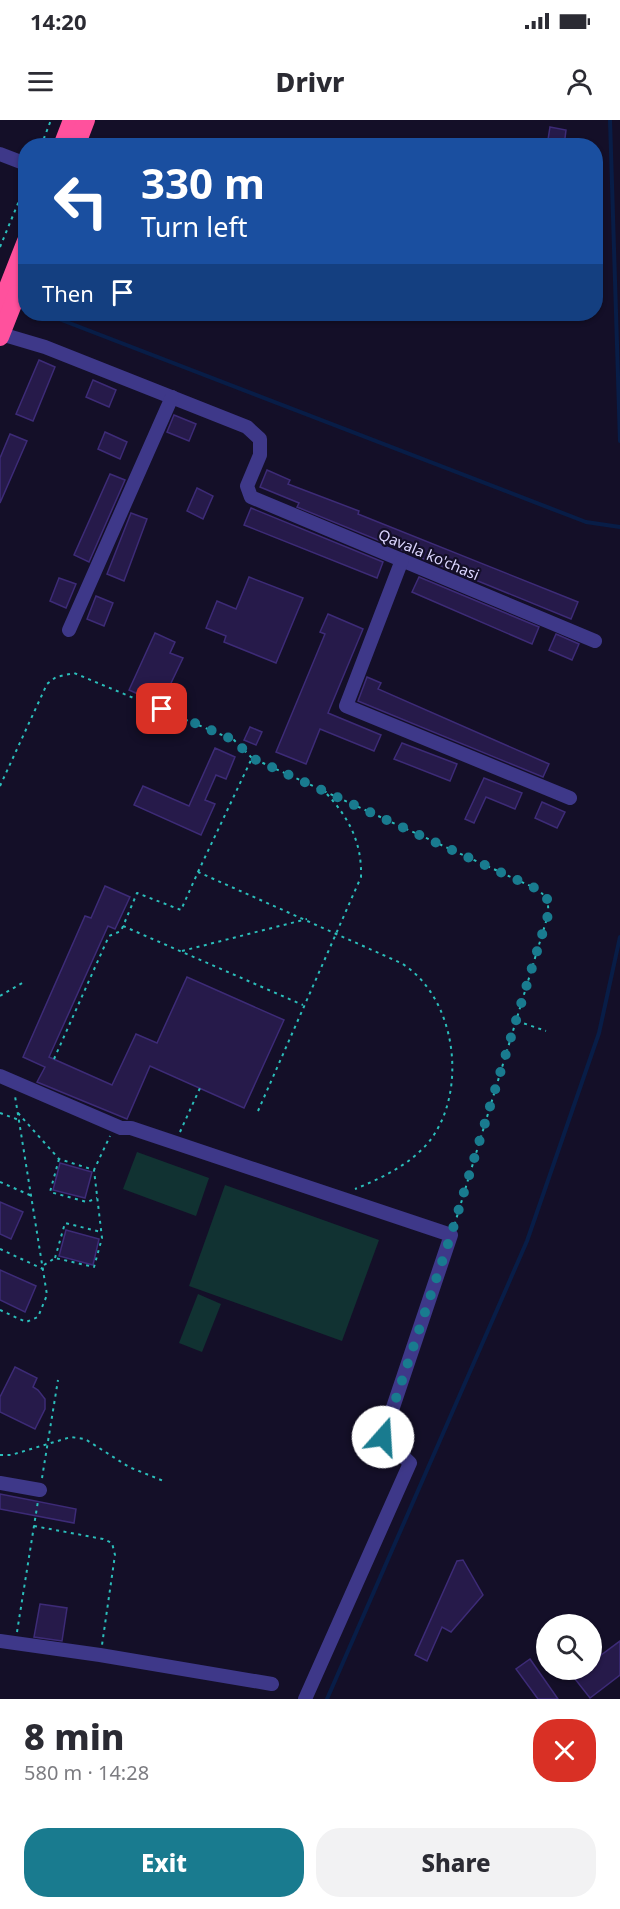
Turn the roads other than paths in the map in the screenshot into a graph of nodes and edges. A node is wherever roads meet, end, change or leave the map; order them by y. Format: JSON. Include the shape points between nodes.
{"nodes":[{"id":1,"x":72,"y":120,"type":"edge"},
{"id":2,"x":86,"y":120,"type":"edge"},
{"id":3,"x":65,"y":138,"type":"edge"},
{"id":4,"x":79,"y":138,"type":"edge"},
{"id":5,"x":0,"y":154,"type":"edge"},
{"id":6,"x":18,"y":161,"type":"edge"},
{"id":7,"x":18,"y":258,"type":"edge"},
{"id":8,"x":4,"y":287,"type":"edge"},
{"id":9,"x":18,"y":293,"type":"edge"},
{"id":10,"x":0,"y":307,"type":"edge"},
{"id":11,"x":1,"y":336,"type":"edge"},
{"id":12,"x":172,"y":397,"type":"junction"},
{"id":13,"x":402,"y":560,"type":"junction"},
{"id":14,"x":69,"y":630,"type":"dead end"},
{"id":15,"x":595,"y":641,"type":"dead end"},
{"id":16,"x":570,"y":798,"type":"dead end"},
{"id":17,"x":6,"y":1079,"type":"edge"},
{"id":18,"x":0,"y":1483,"type":"edge"},
{"id":19,"x":40,"y":1490,"type":"road end"},
{"id":20,"x":0,"y":1641,"type":"edge"},
{"id":21,"x":272,"y":1684,"type":"dead end"},
{"id":22,"x":305,"y":1699,"type":"edge"}],
"edges":[{"from":1,"to":3,"type":"highway"},
{"from":2,"to":4,"type":"highway"},
{"from":5,"to":6,"type":"street"},
{"from":7,"to":8,"type":"highway"},
{"from":8,"to":10,"type":"highway"},
{"from":9,"to":11,"type":"highway"},
{"from":11,"to":12,"type":"street","via":[[45,347]]},
{"from":12,"to":13,"type":"street","name":"Qavala ko'chasi","via":[[247,427],[260,439],[260,455],[248,486],[251,497]]},
{"from":12,"to":14,"type":"street"},
{"from":13,"to":15,"type":"street","name":"Qavala ko'chasi"},
{"from":13,"to":16,"type":"street","via":[[346,706]]},
{"from":17,"to":22,"type":"street","via":[[115,1125],[451,1235],[383,1437],[410,1463]]},
{"from":18,"to":19,"type":"street"},
{"from":20,"to":21,"type":"street"}]}
